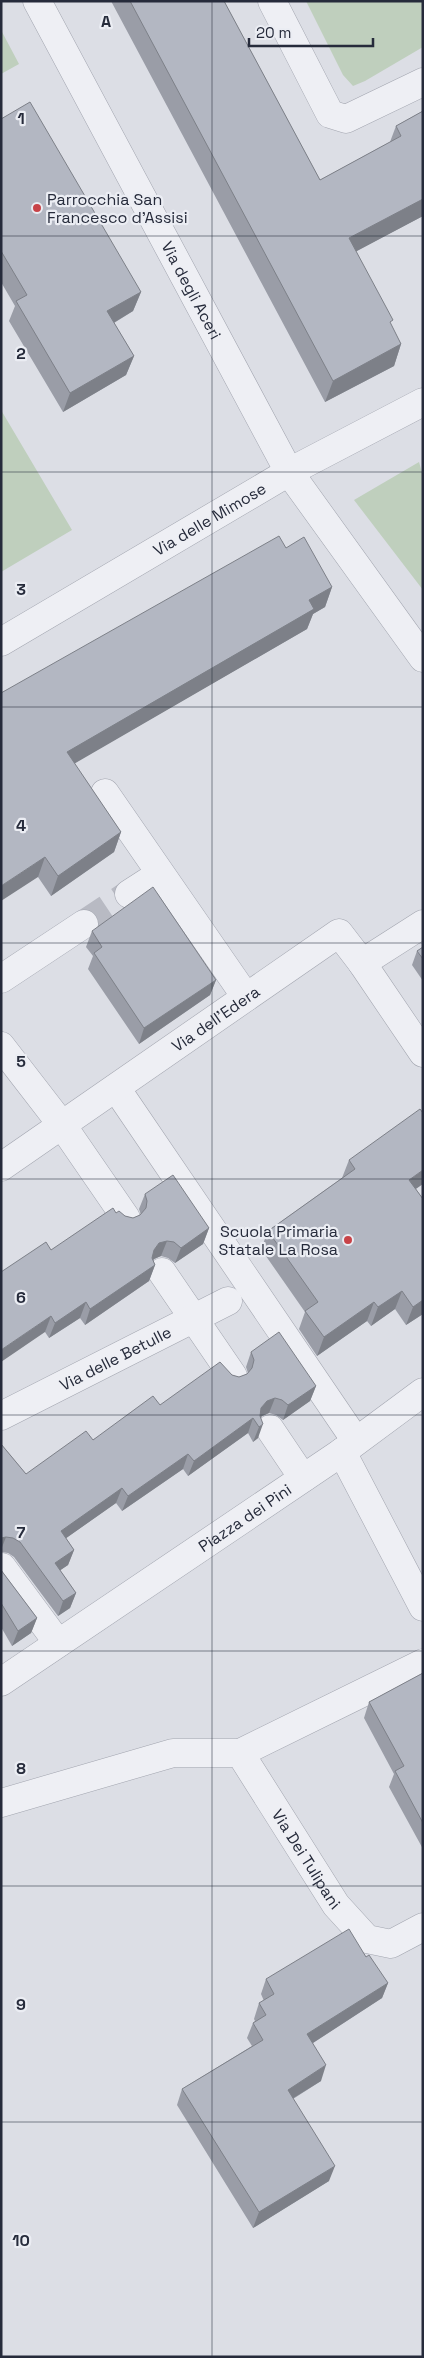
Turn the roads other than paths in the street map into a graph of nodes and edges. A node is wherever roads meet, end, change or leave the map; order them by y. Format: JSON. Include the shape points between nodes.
{"nodes":[{"id":1,"x":37,"y":1,"type":"edge"},
{"id":2,"x":272,"y":1,"type":"edge"},
{"id":3,"x":423,"y":82,"type":"edge"},
{"id":4,"x":423,"y":402,"type":"edge"},
{"id":5,"x":290,"y":472,"type":"junction"},
{"id":6,"x":1,"y":642,"type":"edge"},
{"id":7,"x":423,"y":658,"type":"edge"},
{"id":8,"x":105,"y":793,"type":"dead end"},
{"id":9,"x":160,"y":874,"type":"junction"},
{"id":10,"x":129,"y":894,"type":"tunnel mouth"},
{"id":11,"x":84,"y":924,"type":"tunnel mouth"},
{"id":12,"x":423,"y":924,"type":"edge"},
{"id":13,"x":362,"y":963,"type":"junction"},
{"id":14,"x":1,"y":979,"type":"edge"},
{"id":15,"x":246,"y":998,"type":"junction"},
{"id":16,"x":1,"y":1046,"type":"edge"},
{"id":17,"x":423,"y":1053,"type":"edge"},
{"id":18,"x":116,"y":1088,"type":"junction"},
{"id":19,"x":62,"y":1125,"type":"junction"},
{"id":20,"x":1,"y":1167,"type":"edge"},
{"id":21,"x":126,"y":1218,"type":"edge"},
{"id":22,"x":162,"y":1272,"type":"dead end"},
{"id":23,"x":228,"y":1302,"type":"dead end"},
{"id":24,"x":194,"y":1319,"type":"junction"},
{"id":25,"x":233,"y":1376,"type":"edge"},
{"id":26,"x":423,"y":1392,"type":"edge"},
{"id":27,"x":1,"y":1416,"type":"edge"},
{"id":28,"x":270,"y":1429,"type":"dead end"},
{"id":29,"x":349,"y":1446,"type":"junction"},
{"id":30,"x":303,"y":1478,"type":"junction"},
{"id":31,"x":2,"y":1567,"type":"edge"},
{"id":32,"x":423,"y":1607,"type":"edge"},
{"id":33,"x":58,"y":1644,"type":"junction"},
{"id":34,"x":423,"y":1663,"type":"edge"},
{"id":35,"x":1,"y":1682,"type":"edge"},
{"id":36,"x":240,"y":1753,"type":"junction"},
{"id":37,"x":1,"y":1803,"type":"edge"},
{"id":38,"x":423,"y":1927,"type":"edge"}],
"edges":[{"from":1,"to":5,"type":"street","name":"Via degli Aceri"},
{"from":2,"to":3,"type":"street","via":[[330,114],[346,119]]},
{"from":4,"to":5,"type":"street","name":"Via delle Mimose"},
{"from":5,"to":6,"type":"street","name":"Via delle Mimose"},
{"from":5,"to":7,"type":"street","name":"Via degli Aceri"},
{"from":8,"to":9,"type":"street"},
{"from":9,"to":10,"type":"street"},
{"from":9,"to":15,"type":"street"},
{"from":11,"to":14,"type":"street"},
{"from":12,"to":13,"type":"street"},
{"from":13,"to":15,"type":"street","name":"Via dell'Edera","via":[[339,933]]},
{"from":13,"to":17,"type":"street"},
{"from":15,"to":18,"type":"street","name":"Via dell'Edera"},
{"from":16,"to":19,"type":"street"},
{"from":18,"to":19,"type":"street","name":"Via dell'Edera"},
{"from":18,"to":29,"type":"street"},
{"from":19,"to":20,"type":"street","name":"Via dell'Edera"},
{"from":19,"to":21,"type":"street"},
{"from":22,"to":24,"type":"street"},
{"from":23,"to":24,"type":"street","name":"Via delle Betulle"},
{"from":24,"to":25,"type":"street"},
{"from":24,"to":27,"type":"street","name":"Via delle Betulle"},
{"from":26,"to":29,"type":"street","name":"Piazza dei Pini"},
{"from":28,"to":30,"type":"street"},
{"from":29,"to":30,"type":"street","name":"Piazza dei Pini"},
{"from":29,"to":32,"type":"street"},
{"from":30,"to":33,"type":"street","name":"Piazza dei Pini"},
{"from":31,"to":33,"type":"street"},
{"from":33,"to":35,"type":"street","name":"Piazza dei Pini"},
{"from":34,"to":36,"type":"street"},
{"from":36,"to":37,"type":"street","via":[[173,1753]]},
{"from":36,"to":38,"type":"street","name":"Via Dei Tulipani","via":[[336,1905],[367,1939],[391,1944]]}]}
